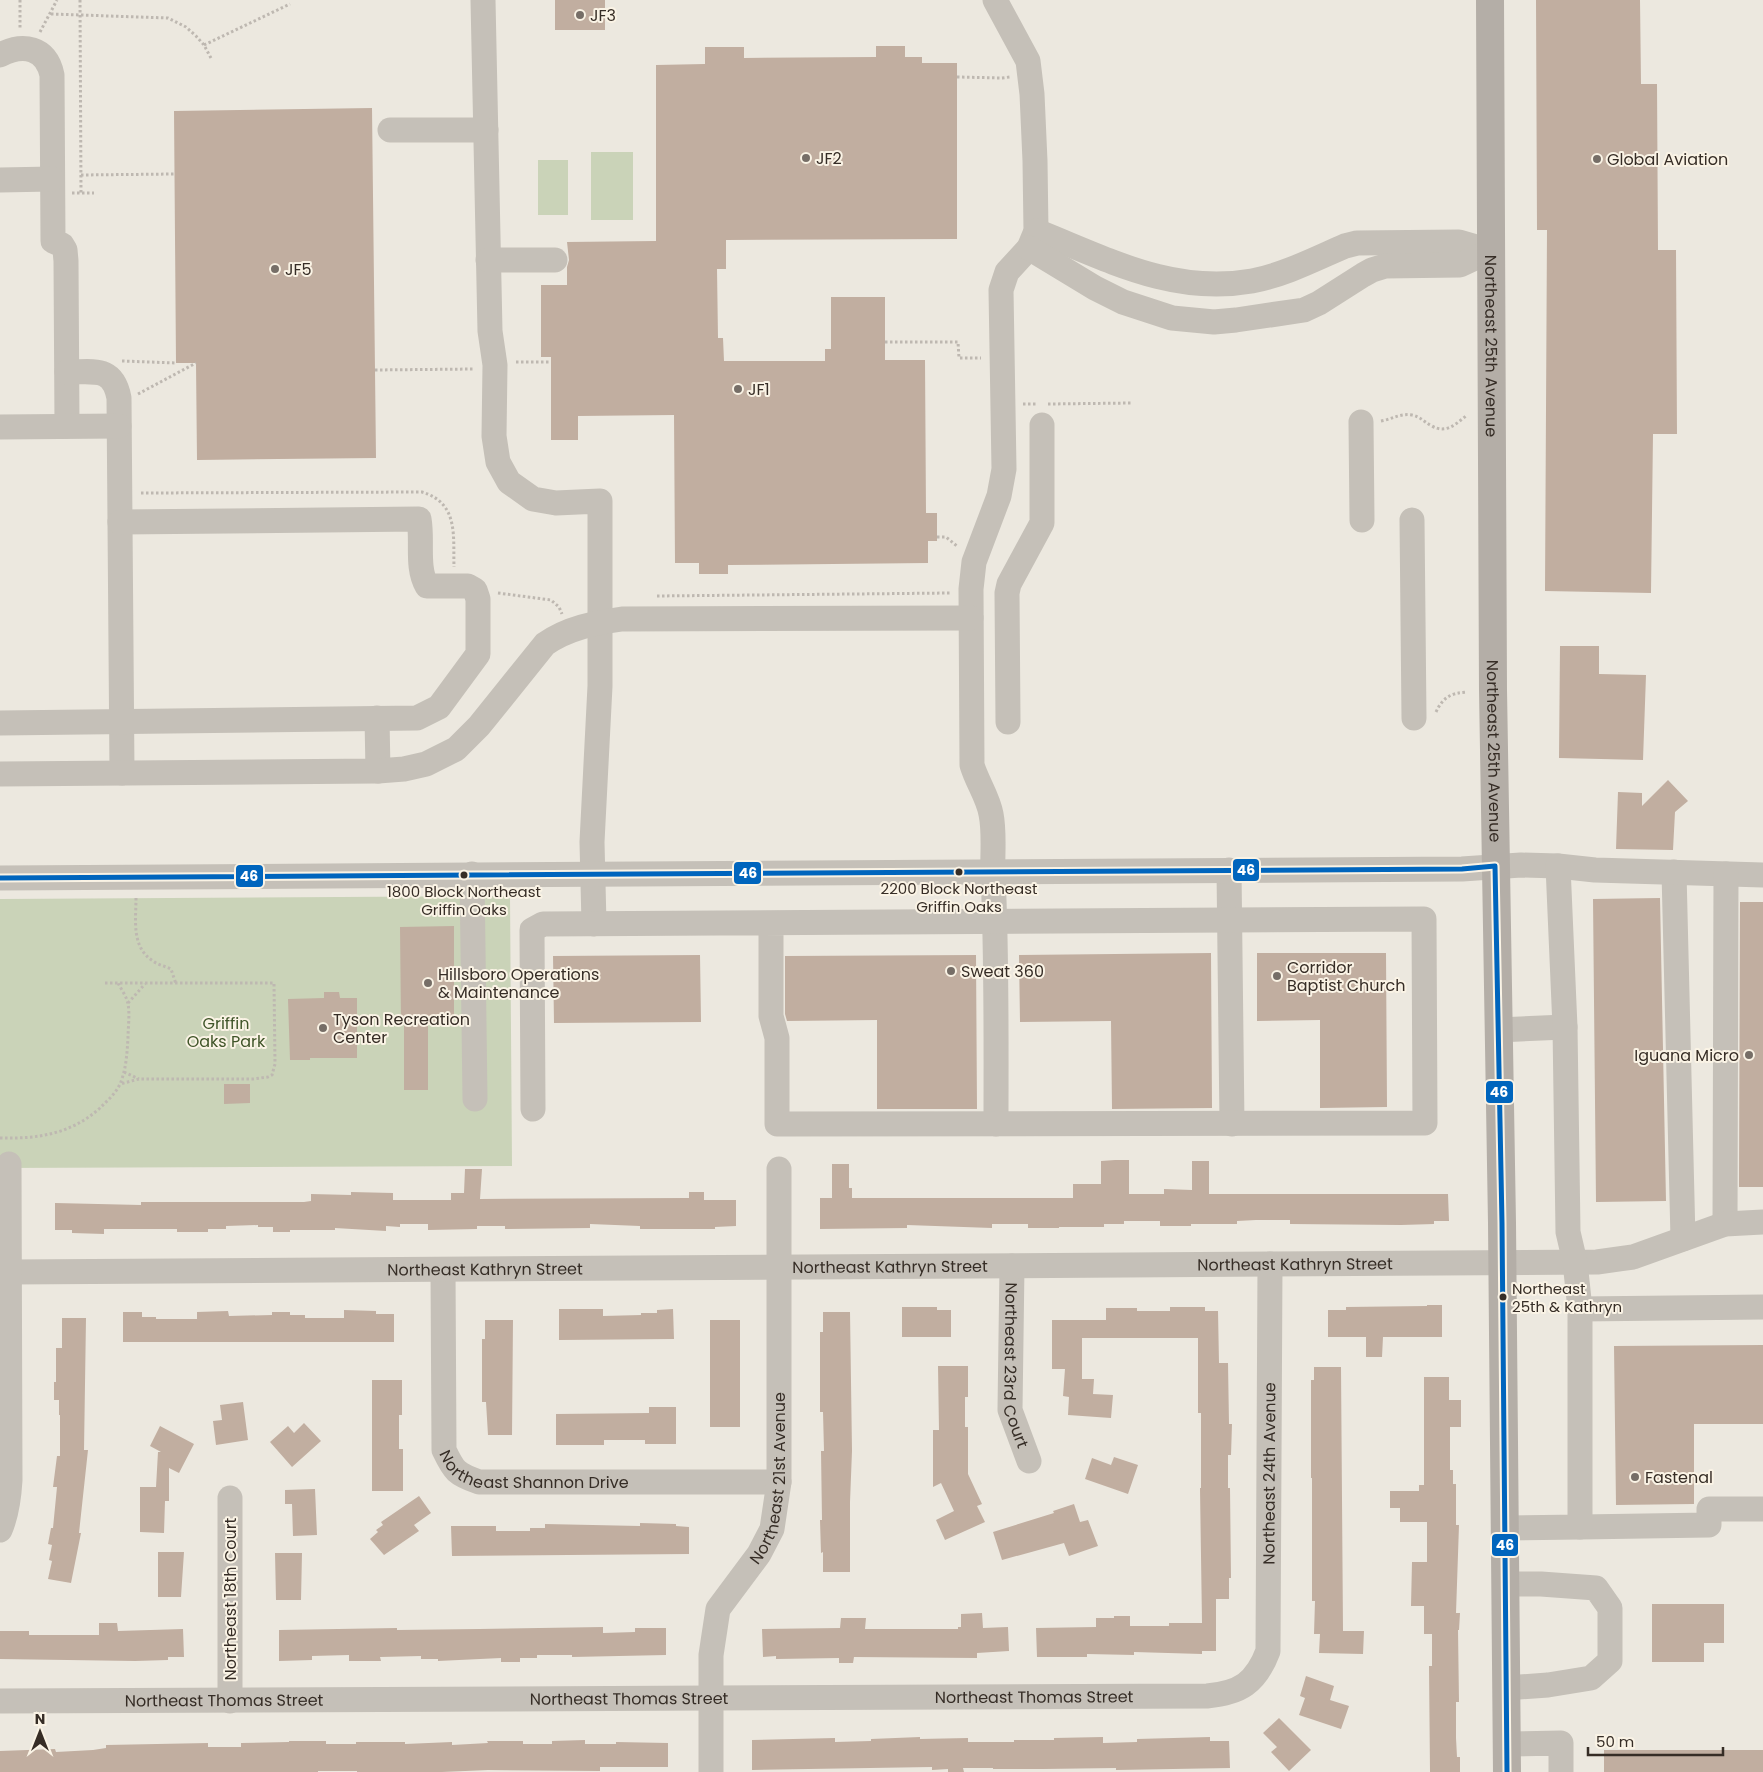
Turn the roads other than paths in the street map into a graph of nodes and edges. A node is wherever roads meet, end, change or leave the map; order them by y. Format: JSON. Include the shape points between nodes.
{"nodes":[{"id":1,"x":483,"y":0,"type":"edge"},
{"id":2,"x":995,"y":0,"type":"edge"},
{"id":3,"x":1490,"y":0,"type":"edge"},
{"id":4,"x":0,"y":55,"type":"edge"},
{"id":5,"x":390,"y":130,"type":"dead end"},
{"id":6,"x":486,"y":130,"type":"junction"},
{"id":7,"x":0,"y":180,"type":"edge"},
{"id":8,"x":58,"y":186,"type":"junction"},
{"id":9,"x":1032,"y":240,"type":"junction"},
{"id":10,"x":1490,"y":251,"type":"junction"},
{"id":11,"x":488,"y":260,"type":"junction"},
{"id":12,"x":556,"y":260,"type":"dead end"},
{"id":13,"x":67,"y":372,"type":"junction"},
{"id":14,"x":1361,"y":422,"type":"road end"},
{"id":15,"x":1042,"y":425,"type":"dead end"},
{"id":16,"x":67,"y":426,"type":"junction"},
{"id":17,"x":119,"y":426,"type":"junction"},
{"id":18,"x":0,"y":427,"type":"edge"},
{"id":19,"x":1362,"y":520,"type":"dead end"},
{"id":20,"x":1412,"y":520,"type":"dead end"},
{"id":21,"x":120,"y":522,"type":"junction"},
{"id":22,"x":971,"y":618,"type":"junction"},
{"id":23,"x":600,"y":622,"type":"junction"},
{"id":24,"x":377,"y":718,"type":"junction"},
{"id":25,"x":1414,"y":718,"type":"road end"},
{"id":26,"x":121,"y":722,"type":"junction"},
{"id":27,"x":1008,"y":722,"type":"dead end"},
{"id":28,"x":0,"y":723,"type":"edge"},
{"id":29,"x":378,"y":771,"type":"junction"},
{"id":30,"x":122,"y":773,"type":"junction"},
{"id":31,"x":0,"y":774,"type":"edge"},
{"id":32,"x":1495,"y":866,"type":"junction"},
{"id":33,"x":1558,"y":866,"type":"junction"},
{"id":34,"x":1229,"y":870,"type":"junction"},
{"id":35,"x":993,"y":872,"type":"junction"},
{"id":36,"x":1674,"y":872,"type":"junction"},
{"id":37,"x":472,"y":874,"type":"junction"},
{"id":38,"x":593,"y":874,"type":"junction"},
{"id":39,"x":1726,"y":874,"type":"junction"},
{"id":40,"x":1763,"y":875,"type":"edge"},
{"id":41,"x":0,"y":878,"type":"edge"},
{"id":42,"x":1230,"y":921,"type":"junction"},
{"id":43,"x":995,"y":922,"type":"junction"},
{"id":44,"x":771,"y":923,"type":"junction"},
{"id":45,"x":594,"y":924,"type":"junction"},
{"id":46,"x":1565,"y":1027,"type":"junction"},
{"id":47,"x":1498,"y":1030,"type":"junction"},
{"id":48,"x":475,"y":1100,"type":"dead end"},
{"id":49,"x":533,"y":1109,"type":"dead end"},
{"id":50,"x":996,"y":1124,"type":"junction"},
{"id":51,"x":1232,"y":1124,"type":"junction"},
{"id":52,"x":8,"y":1164,"type":"dead end"},
{"id":53,"x":779,"y":1169,"type":"dead end"},
{"id":54,"x":1763,"y":1222,"type":"edge"},
{"id":55,"x":1725,"y":1224,"type":"junction"},
{"id":56,"x":1684,"y":1238,"type":"junction"},
{"id":57,"x":1575,"y":1262,"type":"junction"},
{"id":58,"x":1270,"y":1264,"type":"junction"},
{"id":59,"x":1503,"y":1264,"type":"junction"},
{"id":60,"x":1012,"y":1266,"type":"junction"},
{"id":61,"x":779,"y":1267,"type":"junction"},
{"id":62,"x":443,"y":1270,"type":"junction"},
{"id":63,"x":10,"y":1272,"type":"junction"},
{"id":64,"x":1763,"y":1307,"type":"edge"},
{"id":65,"x":1580,"y":1308,"type":"junction"},
{"id":66,"x":1029,"y":1460,"type":"dead end"},
{"id":67,"x":5,"y":1480,"type":"edge"},
{"id":68,"x":779,"y":1482,"type":"junction"},
{"id":69,"x":230,"y":1498,"type":"dead end"},
{"id":70,"x":1763,"y":1509,"type":"edge"},
{"id":71,"x":1580,"y":1527,"type":"junction"},
{"id":72,"x":1505,"y":1528,"type":"junction"},
{"id":73,"x":0,"y":1530,"type":"edge"},
{"id":74,"x":1505,"y":1584,"type":"junction"},
{"id":75,"x":1254,"y":1678,"type":"joint"},
{"id":76,"x":1506,"y":1688,"type":"junction"},
{"id":77,"x":711,"y":1697,"type":"junction"},
{"id":78,"x":230,"y":1700,"type":"junction"},
{"id":79,"x":0,"y":1701,"type":"edge"},
{"id":80,"x":1507,"y":1744,"type":"junction"},
{"id":81,"x":711,"y":1772,"type":"edge"},
{"id":82,"x":1507,"y":1772,"type":"edge"},
{"id":83,"x":1562,"y":1772,"type":"edge"}],
"edges":[{"from":1,"to":6,"type":"street"},
{"from":2,"to":9,"type":"street","via":[[1028,61],[1035,151]]},
{"from":3,"to":10,"type":"main road","name":"Northeast 25th Avenue"},
{"from":4,"to":8,"type":"street","via":[[20,48],[32,50],[44,56],[50,65]]},
{"from":5,"to":6,"type":"street"},
{"from":6,"to":11,"type":"street"},
{"from":7,"to":8,"type":"street"},
{"from":8,"to":13,"type":"street","via":[[53,241],[62,245],[65,256]]},
{"from":9,"to":10,"type":"street","via":[[1156,277],[1201,283],[1252,281],[1357,243],[1459,242]]},
{"from":9,"to":10,"type":"street","via":[[1095,288],[1123,302],[1172,318],[1214,322],[1304,310],[1363,275],[1385,266],[1460,265]]},
{"from":9,"to":22,"type":"street","via":[[1007,272],[1002,290],[1003,475],[999,496],[971,575]]},
{"from":10,"to":32,"type":"main road","name":"Northeast 25th Avenue"},
{"from":11,"to":12,"type":"street"},
{"from":11,"to":23,"type":"street","via":[[490,331],[495,365],[494,436],[498,462],[509,482],[533,499],[556,503],[600,501]]},
{"from":13,"to":16,"type":"street"},
{"from":13,"to":17,"type":"street","via":[[102,373],[112,377],[117,387]]},
{"from":14,"to":19,"type":"street"},
{"from":15,"to":27,"type":"street","via":[[1042,523],[1006,593]]},
{"from":16,"to":17,"type":"street"},
{"from":16,"to":18,"type":"street"},
{"from":17,"to":21,"type":"street"},
{"from":20,"to":25,"type":"street"},
{"from":21,"to":24,"type":"street","via":[[419,519],[424,577],[475,590],[478,599],[478,654],[439,707],[417,718]]},
{"from":21,"to":26,"type":"street"},
{"from":22,"to":23,"type":"street","via":[[636,618]]},
{"from":22,"to":35,"type":"street","via":[[972,764],[991,812]]},
{"from":23,"to":29,"type":"street","via":[[565,632],[545,644],[479,726],[456,749],[426,764]]},
{"from":23,"to":38,"type":"street"},
{"from":24,"to":26,"type":"street"},
{"from":24,"to":29,"type":"street"},
{"from":26,"to":28,"type":"street"},
{"from":26,"to":30,"type":"street"},
{"from":29,"to":30,"type":"street"},
{"from":30,"to":31,"type":"street"},
{"from":32,"to":33,"type":"street"},
{"from":32,"to":34,"type":"street","via":[[1462,869]]},
{"from":32,"to":47,"type":"main road","name":"Northeast 25th Avenue"},
{"from":33,"to":36,"type":"street"},
{"from":33,"to":46,"type":"street"},
{"from":34,"to":35,"type":"street"},
{"from":34,"to":42,"type":"street"},
{"from":35,"to":38,"type":"street"},
{"from":35,"to":43,"type":"street"},
{"from":36,"to":39,"type":"street"},
{"from":36,"to":56,"type":"street"},
{"from":37,"to":38,"type":"street"},
{"from":37,"to":41,"type":"street"},
{"from":37,"to":48,"type":"street"},
{"from":38,"to":45,"type":"street"},
{"from":39,"to":40,"type":"street"},
{"from":39,"to":55,"type":"street"},
{"from":42,"to":43,"type":"street"},
{"from":42,"to":51,"type":"street"},
{"from":42,"to":51,"type":"street","via":[[1424,919],[1425,1123]]},
{"from":43,"to":44,"type":"street"},
{"from":43,"to":50,"type":"street"},
{"from":44,"to":45,"type":"street"},
{"from":44,"to":50,"type":"street","via":[[771,1016],[777,1038],[777,1124]]},
{"from":45,"to":49,"type":"street","via":[[543,924],[532,930]]},
{"from":46,"to":47,"type":"street"},
{"from":46,"to":57,"type":"street","via":[[1568,1232]]},
{"from":47,"to":59,"type":"main road","name":"Northeast 25th Avenue"},
{"from":50,"to":51,"type":"street"},
{"from":52,"to":63,"type":"street"},
{"from":53,"to":61,"type":"street","name":"Northeast 21st Avenue"},
{"from":54,"to":55,"type":"street","name":"Northeast Kathryn Street"},
{"from":55,"to":56,"type":"street","name":"Northeast Kathryn Street"},
{"from":56,"to":57,"type":"street","name":"Northeast Kathryn Street","via":[[1633,1257]]},
{"from":57,"to":59,"type":"street","name":"Northeast Kathryn Street"},
{"from":57,"to":65,"type":"street"},
{"from":58,"to":59,"type":"street","name":"Northeast Kathryn Street"},
{"from":58,"to":60,"type":"street","name":"Northeast Kathryn Street"},
{"from":58,"to":75,"type":"street","name":"Northeast 24th Avenue","via":[[1269,1638],[1264,1662]]},
{"from":59,"to":72,"type":"main road","name":"Northeast 25th Avenue"},
{"from":60,"to":61,"type":"street","name":"Northeast Kathryn Street"},
{"from":60,"to":66,"type":"street","name":"Northeast 23rd Court","via":[[1010,1410]]},
{"from":61,"to":62,"type":"street","name":"Northeast Kathryn Street"},
{"from":61,"to":68,"type":"street","name":"Northeast 21st Avenue"},
{"from":62,"to":63,"type":"street","name":"Northeast Kathryn Street"},
{"from":62,"to":68,"type":"street","name":"Northeast Shannon Drive","via":[[444,1450],[454,1469],[465,1477],[479,1482]]},
{"from":63,"to":67,"type":"street"},
{"from":64,"to":65,"type":"street"},
{"from":65,"to":71,"type":"street"},
{"from":67,"to":73,"type":"street","via":[[9,1498]]},
{"from":68,"to":77,"type":"street","name":"Northeast 21st Avenue","via":[[772,1529],[759,1554],[718,1609],[711,1656]]},
{"from":69,"to":78,"type":"street","name":"Northeast 18th Court"},
{"from":70,"to":71,"type":"street","via":[[1709,1509],[1710,1525]]},
{"from":71,"to":72,"type":"street"},
{"from":72,"to":74,"type":"main road","name":"Northeast 25th Avenue"},
{"from":74,"to":76,"type":"main road","name":"Northeast 25th Avenue"},
{"from":74,"to":76,"type":"street","via":[[1596,1588],[1610,1608],[1610,1661],[1591,1678]]},
{"from":75,"to":77,"type":"street","name":"Northeast Thomas Street","via":[[1226,1694],[1207,1696]]},
{"from":76,"to":80,"type":"main road","name":"Northeast 25th Avenue"},
{"from":77,"to":78,"type":"street","name":"Northeast Thomas Street"},
{"from":77,"to":81,"type":"street","name":"Northeast 21st Avenue"},
{"from":78,"to":79,"type":"street","name":"Northeast Thomas Street"},
{"from":80,"to":82,"type":"main road","name":"Northeast 25th Avenue"},
{"from":80,"to":83,"type":"street","via":[[1561,1744]]}]}
